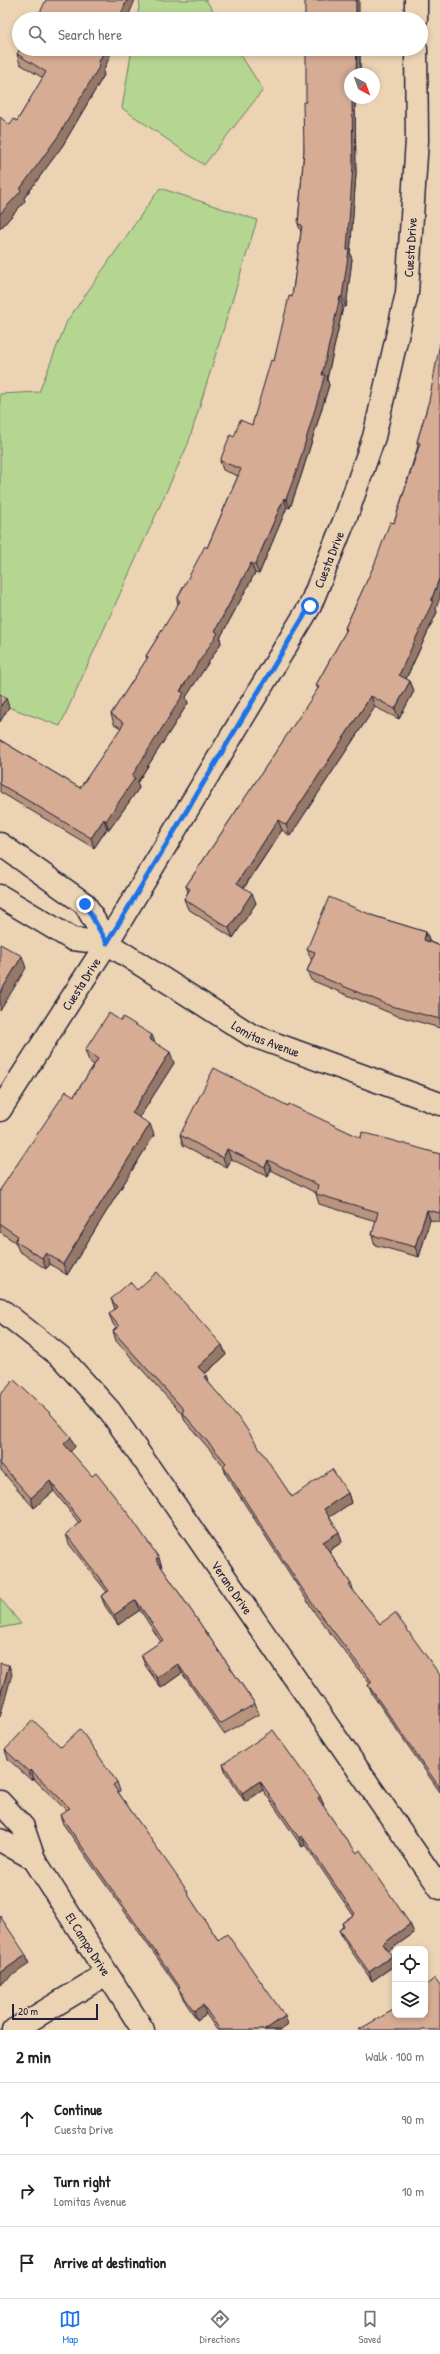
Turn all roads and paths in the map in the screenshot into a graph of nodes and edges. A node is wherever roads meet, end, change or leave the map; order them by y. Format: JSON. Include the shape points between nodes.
{"nodes":[{"id":1,"x":416,"y":0,"type":"edge"},
{"id":2,"x":416,"y":12,"type":"edge"},
{"id":3,"x":416,"y":56,"type":"edge"},
{"id":4,"x":0,"y":844,"type":"edge"},
{"id":5,"x":0,"y":896,"type":"edge"},
{"id":6,"x":107,"y":943,"type":"junction"},
{"id":7,"x":440,"y":1104,"type":"edge"},
{"id":8,"x":0,"y":1110,"type":"edge"},
{"id":9,"x":0,"y":1309,"type":"edge"},
{"id":10,"x":0,"y":1802,"type":"edge"},
{"id":11,"x":0,"y":1840,"type":"edge"},
{"id":12,"x":34,"y":1859,"type":"junction"},
{"id":13,"x":440,"y":1888,"type":"edge"},
{"id":14,"x":106,"y":1974,"type":"junction"},
{"id":15,"x":14,"y":2030,"type":"edge"},
{"id":16,"x":142,"y":2030,"type":"edge"}],
"edges":[{"from":1,"to":2,"type":"street"},
{"from":3,"to":6,"type":"street","name":"Cuesta Drive","via":[[417,140],[407,293],[374,437],[347,514],[310,606]]},
{"from":4,"to":6,"type":"street","name":"Lomitas Avenue","via":[[85,904]]},
{"from":5,"to":6,"type":"street","name":"Lomitas Avenue","via":[[72,938]]},
{"from":6,"to":7,"type":"street","name":"Lomitas Avenue","via":[[251,1034]]},
{"from":6,"to":8,"type":"street","name":"Cuesta Drive"},
{"from":9,"to":13,"type":"street","name":"Verano Drive","via":[[62,1358],[110,1411]]},
{"from":10,"to":12,"type":"street","name":"El Campo Drive","via":[[23,1827]]},
{"from":11,"to":12,"type":"street","name":"El Campo Drive"},
{"from":12,"to":14,"type":"street","name":"El Campo Drive"},
{"from":14,"to":15,"type":"street"},
{"from":14,"to":16,"type":"street","name":"El Campo Drive"}]}
